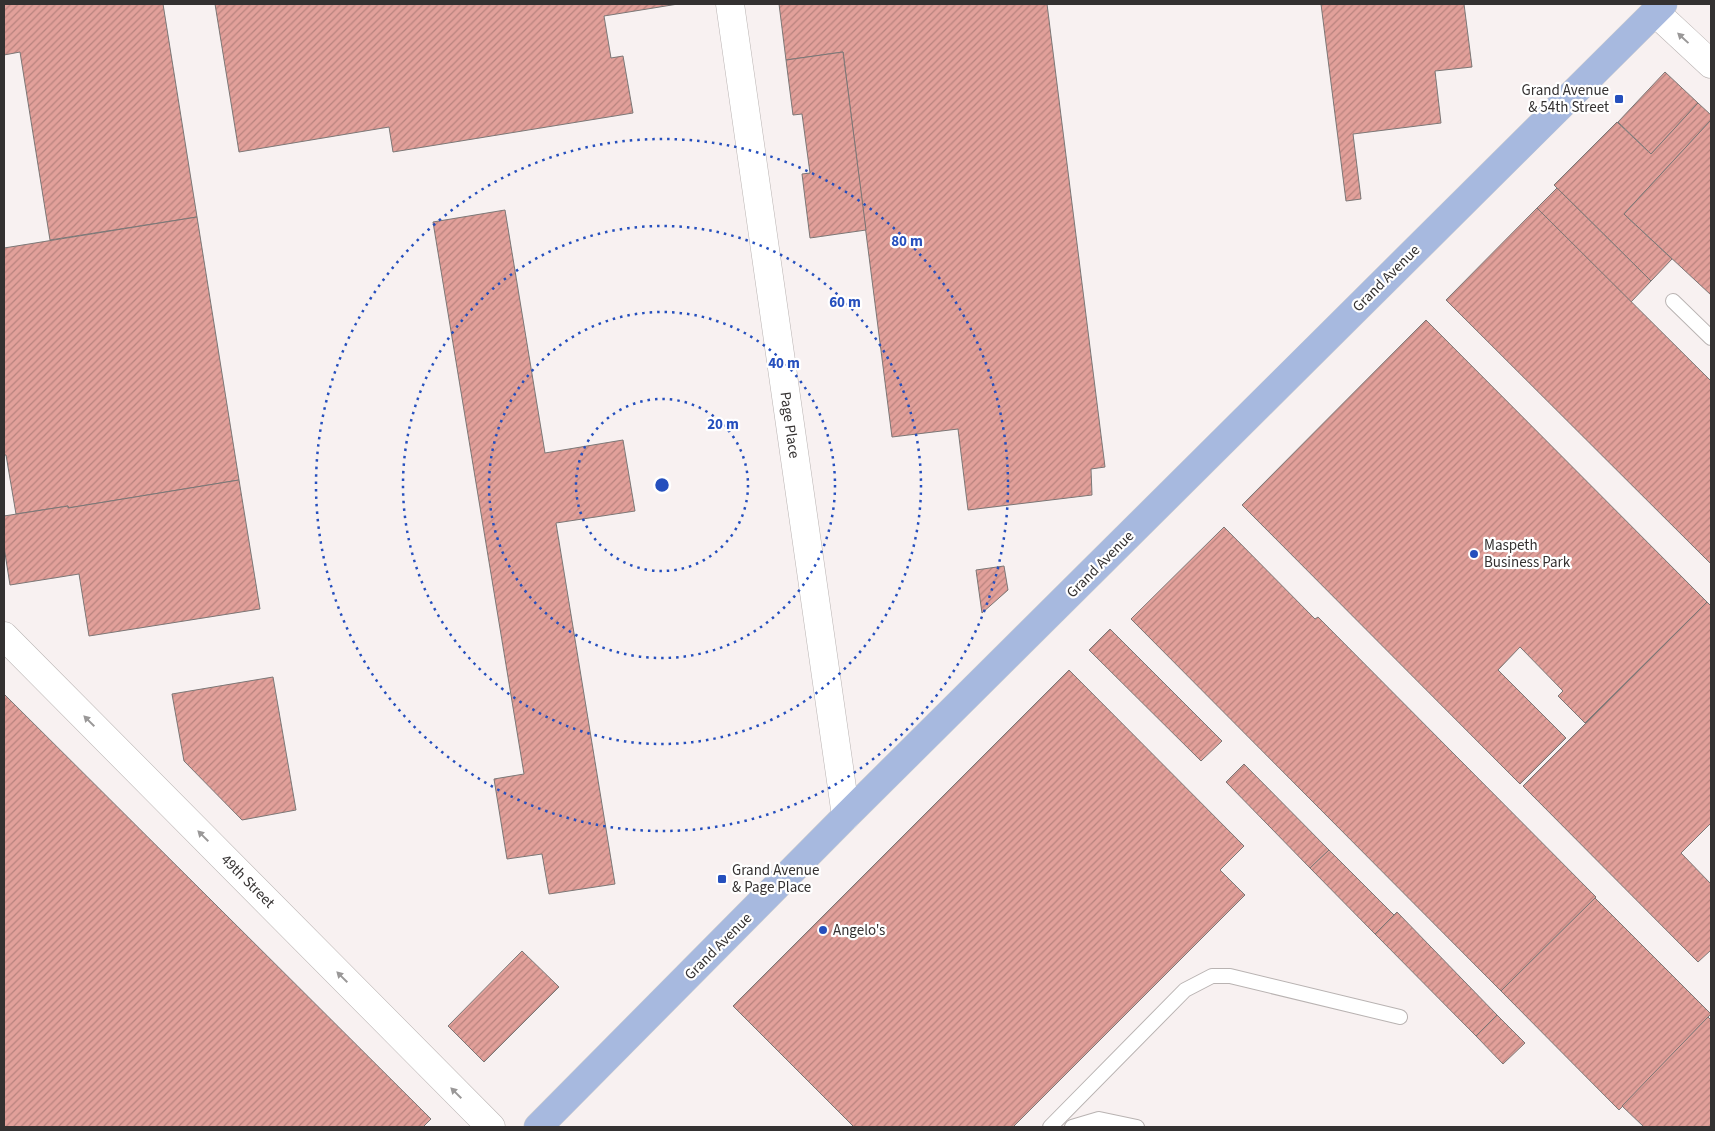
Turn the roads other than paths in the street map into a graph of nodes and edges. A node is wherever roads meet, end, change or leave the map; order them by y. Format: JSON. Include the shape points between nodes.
{"nodes":[{"id":1,"x":730,"y":4,"type":"edge"},
{"id":2,"x":1659,"y":8,"type":"edge"},
{"id":3,"x":1711,"y":64,"type":"edge"},
{"id":4,"x":1673,"y":301,"type":"dead end"},
{"id":5,"x":1711,"y":338,"type":"edge"},
{"id":6,"x":4,"y":636,"type":"edge"},
{"id":7,"x":846,"y":816,"type":"junction"},
{"id":8,"x":1400,"y":1017,"type":"dead end"},
{"id":9,"x":491,"y":1127,"type":"edge"},
{"id":10,"x":538,"y":1127,"type":"edge"},
{"id":11,"x":1050,"y":1127,"type":"edge"},
{"id":12,"x":1072,"y":1127,"type":"edge"},
{"id":13,"x":1137,"y":1127,"type":"edge"}],
"edges":[{"from":1,"to":7,"type":"street","name":"Page Place"},
{"from":3,"to":2,"type":"street","one_way":true},
{"from":2,"to":7,"type":"main road","name":"Grand Avenue"},
{"from":4,"to":5,"type":"lane"},
{"from":9,"to":6,"type":"street","name":"49th Street","one_way":true},
{"from":7,"to":10,"type":"main road","name":"Grand Avenue"},
{"from":8,"to":11,"type":"lane","via":[[1230,976],[1212,976],[1185,990]]},
{"from":12,"to":13,"type":"lane","via":[[1099,1119]]}]}
